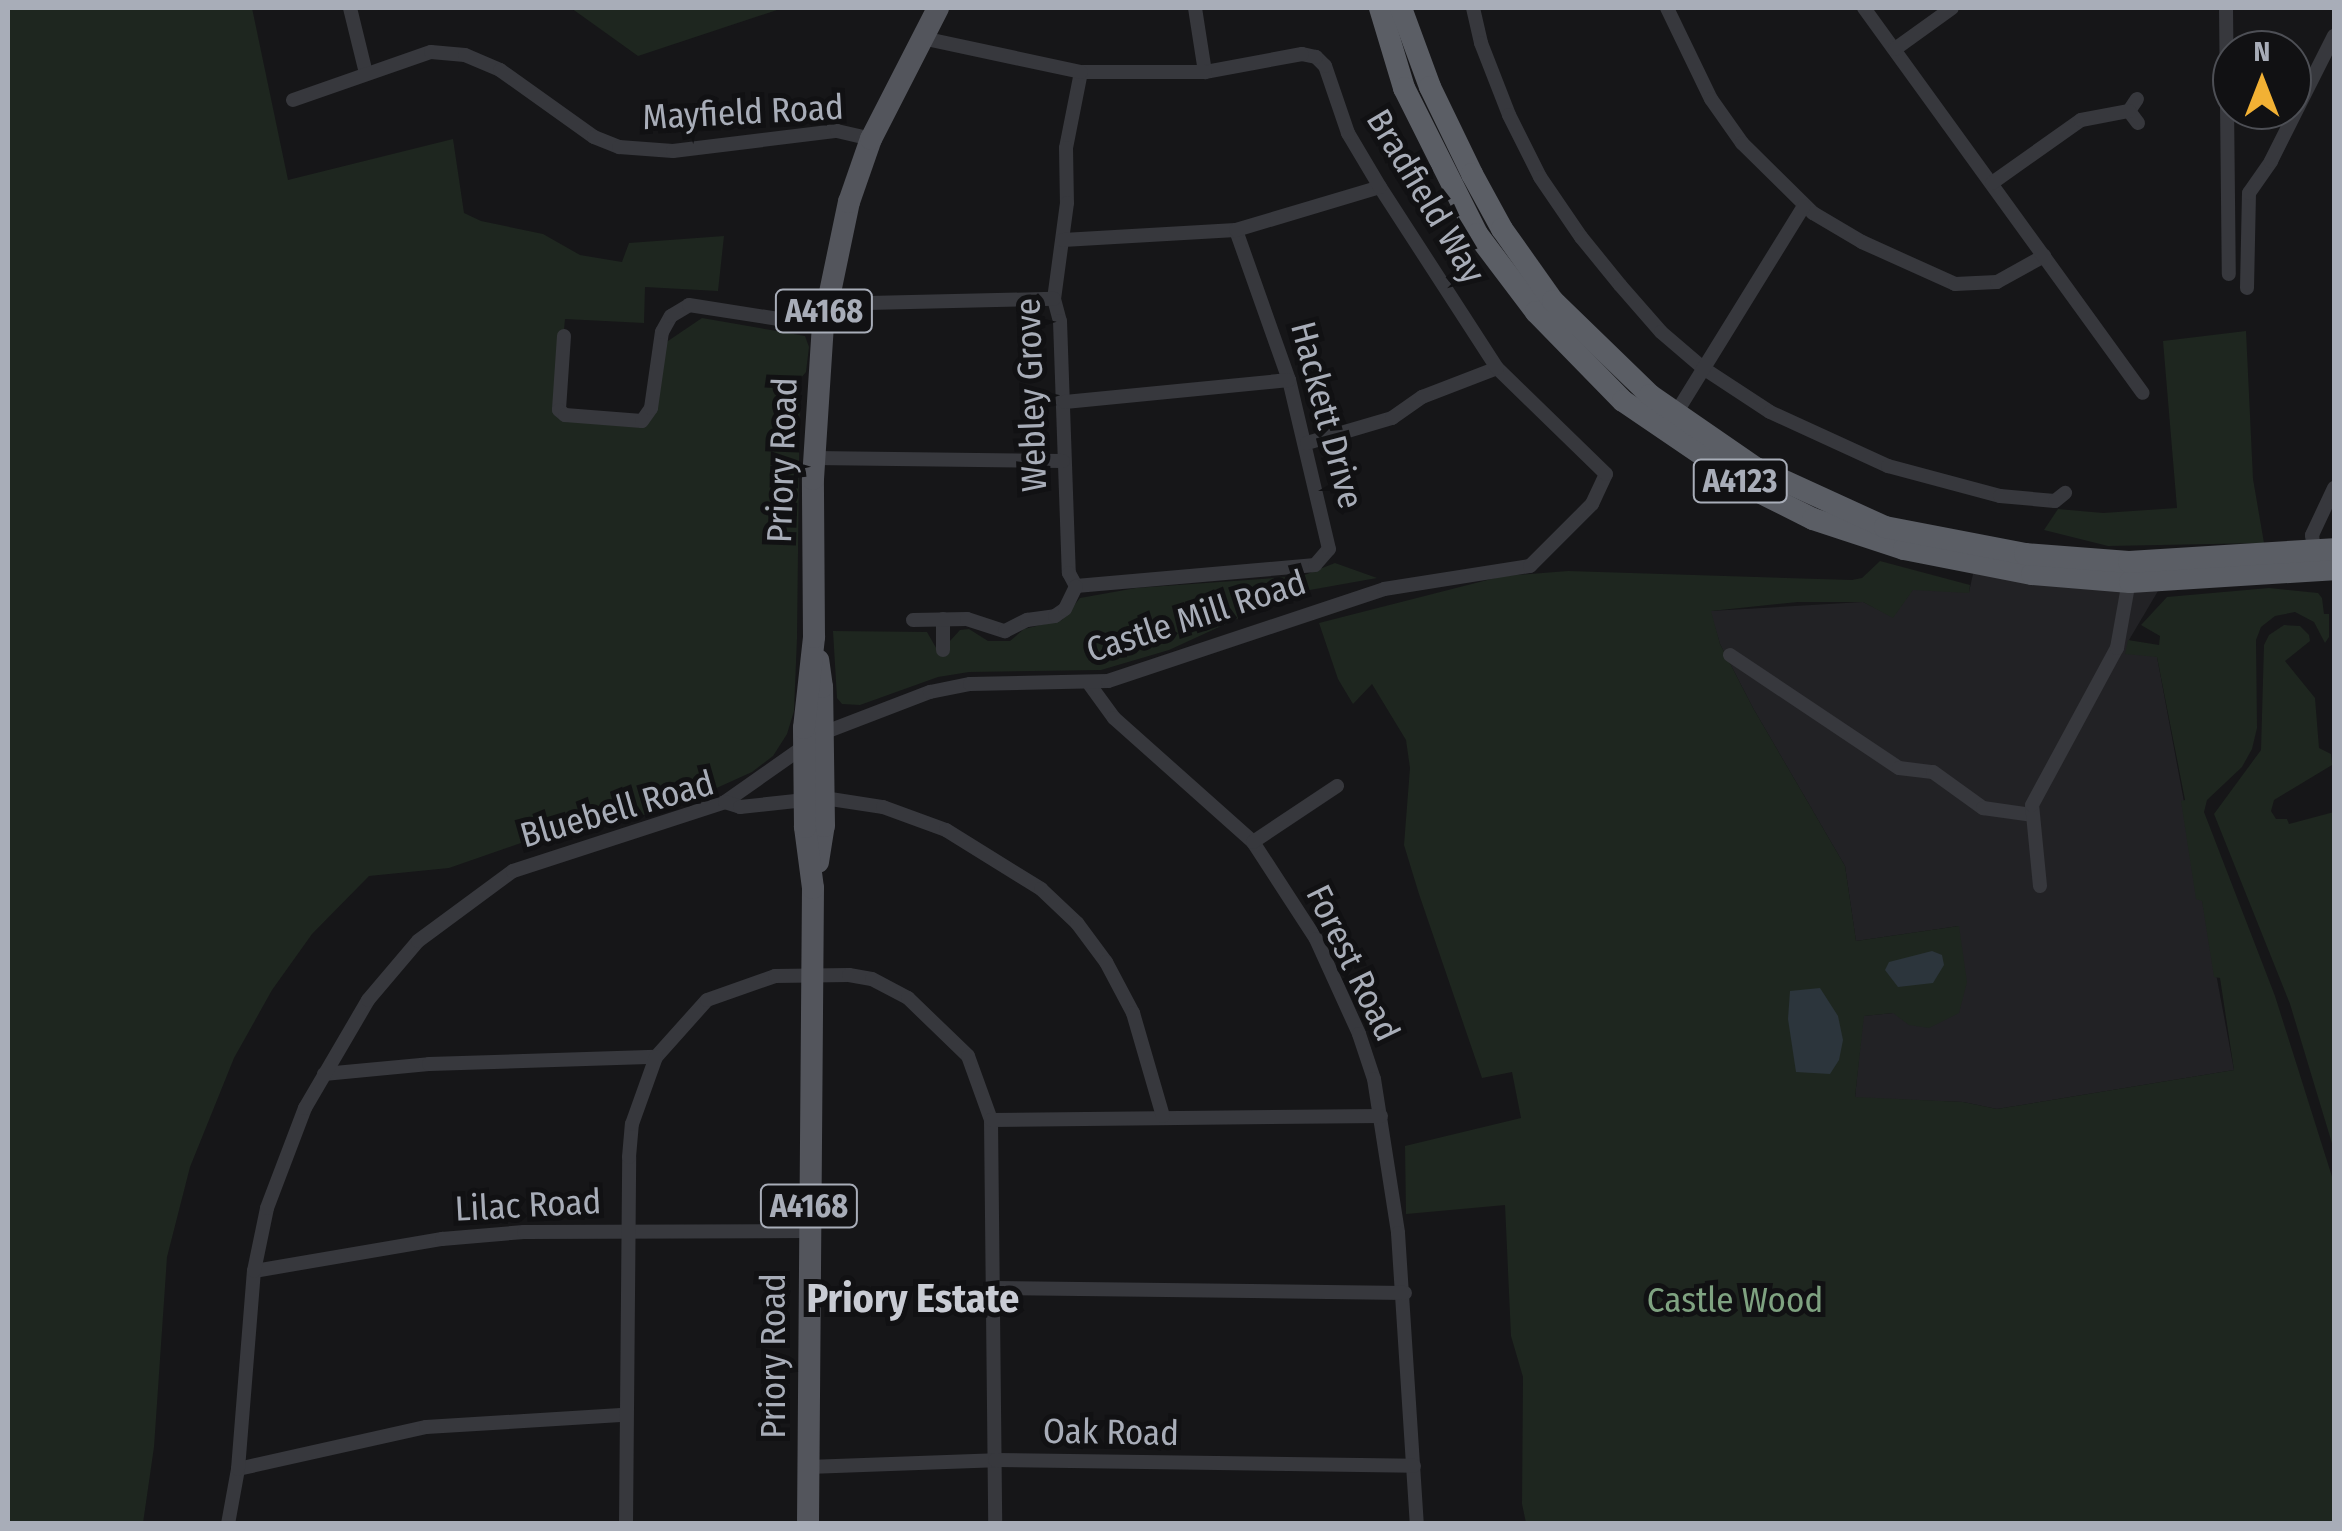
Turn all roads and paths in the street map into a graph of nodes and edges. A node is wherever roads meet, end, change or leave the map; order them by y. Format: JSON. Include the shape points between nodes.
{"nodes":[{"id":1,"x":350,"y":8,"type":"edge"},
{"id":2,"x":938,"y":8,"type":"edge"},
{"id":3,"x":1195,"y":8,"type":"edge"},
{"id":4,"x":1380,"y":8,"type":"edge"},
{"id":5,"x":1401,"y":8,"type":"edge"},
{"id":6,"x":1474,"y":8,"type":"edge"},
{"id":7,"x":1666,"y":8,"type":"edge"},
{"id":8,"x":1864,"y":8,"type":"edge"},
{"id":9,"x":1952,"y":8,"type":"edge"},
{"id":10,"x":2226,"y":8,"type":"edge"},
{"id":11,"x":2334,"y":36,"type":"edge"},
{"id":12,"x":922,"y":38,"type":"junction"},
{"id":13,"x":1895,"y":49,"type":"junction"},
{"id":14,"x":366,"y":72,"type":"junction"},
{"id":15,"x":1081,"y":72,"type":"junction"},
{"id":16,"x":1205,"y":72,"type":"junction"},
{"id":17,"x":293,"y":100,"type":"dead end"},
{"id":18,"x":2135,"y":111,"type":"dead end"},
{"id":19,"x":871,"y":139,"type":"junction"},
{"id":20,"x":1992,"y":183,"type":"junction"},
{"id":21,"x":1380,"y":187,"type":"junction"},
{"id":22,"x":1804,"y":206,"type":"junction"},
{"id":23,"x":1236,"y":230,"type":"junction"},
{"id":24,"x":1064,"y":240,"type":"junction"},
{"id":25,"x":2044,"y":256,"type":"junction"},
{"id":26,"x":2230,"y":274,"type":"dead end"},
{"id":27,"x":2247,"y":288,"type":"dead end"},
{"id":28,"x":1054,"y":299,"type":"junction"},
{"id":29,"x":824,"y":315,"type":"junction"},
{"id":30,"x":564,"y":336,"type":"dead end"},
{"id":31,"x":1497,"y":368,"type":"junction"},
{"id":32,"x":1703,"y":368,"type":"junction"},
{"id":33,"x":1289,"y":380,"type":"junction"},
{"id":34,"x":2143,"y":393,"type":"dead end"},
{"id":35,"x":1064,"y":402,"type":"junction"},
{"id":36,"x":1670,"y":423,"type":"junction"},
{"id":37,"x":1307,"y":443,"type":"junction"},
{"id":38,"x":814,"y":458,"type":"junction"},
{"id":39,"x":1063,"y":461,"type":"junction"},
{"id":40,"x":2334,"y":488,"type":"edge"},
{"id":41,"x":2064,"y":493,"type":"dead end"},
{"id":42,"x":2324,"y":550,"type":"edge"},
{"id":43,"x":1530,"y":566,"type":"joint"},
{"id":44,"x":2334,"y":570,"type":"edge"},
{"id":45,"x":2130,"y":572,"type":"junction"},
{"id":46,"x":1081,"y":587,"type":"junction"},
{"id":47,"x":943,"y":619,"type":"junction"},
{"id":48,"x":913,"y":620,"type":"dead end"},
{"id":49,"x":943,"y":650,"type":"dead end"},
{"id":50,"x":1730,"y":655,"type":"dead end"},
{"id":51,"x":1090,"y":684,"type":"junction"},
{"id":52,"x":814,"y":740,"type":"junction"},
{"id":53,"x":1338,"y":786,"type":"dead end"},
{"id":54,"x":814,"y":799,"type":"junction"},
{"id":55,"x":726,"y":802,"type":"junction"},
{"id":56,"x":2032,"y":815,"type":"junction"},
{"id":57,"x":1253,"y":842,"type":"junction"},
{"id":58,"x":2040,"y":886,"type":"dead end"},
{"id":59,"x":813,"y":888,"type":"junction"},
{"id":60,"x":813,"y":974,"type":"junction"},
{"id":61,"x":656,"y":1056,"type":"junction"},
{"id":62,"x":324,"y":1074,"type":"junction"},
{"id":63,"x":1163,"y":1116,"type":"junction"},
{"id":64,"x":1381,"y":1116,"type":"junction"},
{"id":65,"x":991,"y":1120,"type":"junction"},
{"id":66,"x":628,"y":1230,"type":"junction"},
{"id":67,"x":808,"y":1230,"type":"junction"},
{"id":68,"x":254,"y":1272,"type":"junction"},
{"id":69,"x":996,"y":1288,"type":"junction"},
{"id":70,"x":1405,"y":1293,"type":"junction"},
{"id":71,"x":625,"y":1415,"type":"junction"},
{"id":72,"x":995,"y":1460,"type":"junction"},
{"id":73,"x":1414,"y":1466,"type":"junction"},
{"id":74,"x":808,"y":1467,"type":"junction"},
{"id":75,"x":238,"y":1469,"type":"junction"},
{"id":76,"x":228,"y":1524,"type":"edge"},
{"id":77,"x":626,"y":1524,"type":"edge"},
{"id":78,"x":808,"y":1524,"type":"edge"},
{"id":79,"x":995,"y":1524,"type":"edge"},
{"id":80,"x":1417,"y":1524,"type":"edge"}],
"edges":[{"from":1,"to":14,"type":"street"},
{"from":2,"to":12,"type":"main road","name":"Priory Road","number":"A4168"},
{"from":3,"to":16,"type":"street"},
{"from":4,"to":36,"type":"highway","number":"A4123","via":[[1404,88],[1477,234],[1536,312],[1623,401]]},
{"from":5,"to":36,"type":"highway","number":"A4123","via":[[1430,87],[1502,230],[1553,301]]},
{"from":6,"to":32,"type":"street","via":[[1509,115],[1540,176],[1620,286]]},
{"from":7,"to":22,"type":"street","via":[[1711,99],[1742,143]]},
{"from":8,"to":13,"type":"street"},
{"from":9,"to":13,"type":"street"},
{"from":10,"to":26,"type":"street"},
{"from":11,"to":27,"type":"street","via":[[2248,193]]},
{"from":12,"to":15,"type":"street","name":"Bradfield Way"},
{"from":12,"to":19,"type":"main road","name":"Priory Road","number":"A4168"},
{"from":13,"to":20,"type":"street"},
{"from":14,"to":17,"type":"street","name":"Mayfield Road"},
{"from":14,"to":19,"type":"street","name":"Mayfield Road","via":[[430,52],[466,55],[500,70],[594,138],[619,147],[673,151],[836,132]]},
{"from":15,"to":16,"type":"street","name":"Bradfield Way"},
{"from":15,"to":24,"type":"street","name":"Webley Grove","via":[[1066,148]]},
{"from":16,"to":21,"type":"street","name":"Bradfield Way","via":[[1302,54],[1316,58]]},
{"from":18,"to":20,"type":"street","via":[[2081,120]]},
{"from":19,"to":29,"type":"main road","name":"Priory Road","number":"A4168","via":[[849,202]]},
{"from":20,"to":25,"type":"street"},
{"from":21,"to":23,"type":"street"},
{"from":21,"to":31,"type":"street","name":"Bradfield Way"},
{"from":22,"to":25,"type":"street","via":[[1862,242],[1955,284],[1997,282]]},
{"from":22,"to":32,"type":"street"},
{"from":23,"to":24,"type":"street"},
{"from":23,"to":33,"type":"street","name":"Hackett Drive"},
{"from":24,"to":28,"type":"street","name":"Webley Grove"},
{"from":25,"to":34,"type":"street"},
{"from":28,"to":29,"type":"street"},
{"from":28,"to":35,"type":"street","name":"Webley Grove"},
{"from":29,"to":30,"type":"street","via":[[690,305],[670,316],[651,408],[642,421],[558,410]]},
{"from":29,"to":38,"type":"main road","name":"Priory Road","number":"A4168"},
{"from":31,"to":37,"type":"street","via":[[1422,398],[1392,418]]},
{"from":31,"to":43,"type":"street","name":"Bradfield Way","via":[[1606,474],[1592,504]]},
{"from":32,"to":36,"type":"street"},
{"from":32,"to":41,"type":"street","via":[[1770,412],[1888,466],[2000,496],[2054,501]]},
{"from":33,"to":35,"type":"street"},
{"from":33,"to":37,"type":"street","name":"Hackett Drive"},
{"from":35,"to":39,"type":"street","name":"Webley Grove"},
{"from":36,"to":45,"type":"highway","number":"A4123","via":[[1886,527]]},
{"from":37,"to":46,"type":"street","name":"Hackett Drive","via":[[1330,542],[1323,560]]},
{"from":38,"to":39,"type":"street"},
{"from":38,"to":52,"type":"main road","name":"Priory Road","number":"A4168"},
{"from":39,"to":46,"type":"street","name":"Webley Grove","via":[[1069,573]]},
{"from":40,"to":42,"type":"street","via":[[2312,535]]},
{"from":42,"to":45,"type":"highway","number":"A4123"},
{"from":43,"to":51,"type":"street","name":"Castle Mill Road","via":[[1384,590]]},
{"from":44,"to":45,"type":"highway","number":"A4123"},
{"from":45,"to":56,"type":"street","via":[[2117,648],[2042,784]]},
{"from":46,"to":47,"type":"street","via":[[1055,616],[1005,632],[968,619]]},
{"from":47,"to":48,"type":"street"},
{"from":47,"to":49,"type":"street"},
{"from":50,"to":56,"type":"street","via":[[1899,768],[1933,772],[1983,808]]},
{"from":51,"to":52,"type":"street","name":"Castle Mill Road","via":[[970,684],[930,692]]},
{"from":51,"to":57,"type":"street","name":"Forest Road","via":[[1114,718]]},
{"from":52,"to":54,"type":"main road","name":"Priory Road","number":"A4168"},
{"from":52,"to":55,"type":"street","name":"Castle Mill Road"},
{"from":53,"to":57,"type":"street"},
{"from":54,"to":55,"type":"street","name":"Bluebell Road","via":[[740,807]]},
{"from":54,"to":59,"type":"main road","name":"Priory Road","number":"A4168","via":[[807,844]]},
{"from":54,"to":59,"type":"main road","name":"Priory Road","number":"A4168","via":[[824,826]]},
{"from":54,"to":63,"type":"street","name":"Bluebell Road","via":[[884,807],[946,830],[1041,889],[1106,962],[1133,1013]]},
{"from":55,"to":62,"type":"street","name":"Bluebell Road","via":[[513,872],[418,941],[368,1000]]},
{"from":56,"to":58,"type":"street"},
{"from":57,"to":64,"type":"street","name":"Forest Road","via":[[1316,939],[1359,1034]]},
{"from":59,"to":60,"type":"main road","name":"Priory Road","number":"A4168"},
{"from":60,"to":61,"type":"street","via":[[775,976],[707,1000]]},
{"from":60,"to":65,"type":"street","via":[[872,979],[922,1009],[968,1056]]},
{"from":60,"to":67,"type":"main road","name":"Priory Road","number":"A4168"},
{"from":61,"to":62,"type":"street"},
{"from":61,"to":66,"type":"street","via":[[632,1124]]},
{"from":62,"to":68,"type":"street","name":"Bluebell Road","via":[[280,1166]]},
{"from":63,"to":64,"type":"street"},
{"from":63,"to":65,"type":"street"},
{"from":64,"to":70,"type":"street","name":"Forest Road"},
{"from":65,"to":69,"type":"street"},
{"from":66,"to":67,"type":"street","name":"Lilac Road"},
{"from":66,"to":68,"type":"street","name":"Lilac Road","via":[[442,1239]]},
{"from":66,"to":71,"type":"street"},
{"from":67,"to":74,"type":"main road","name":"Priory Road","number":"A4168"},
{"from":68,"to":75,"type":"street","name":"Bluebell Road"},
{"from":69,"to":70,"type":"street"},
{"from":69,"to":72,"type":"street"},
{"from":70,"to":73,"type":"street","name":"Forest Road"},
{"from":71,"to":75,"type":"street","via":[[426,1427]]},
{"from":71,"to":77,"type":"street"},
{"from":72,"to":73,"type":"street","name":"Oak Road"},
{"from":72,"to":74,"type":"street","name":"Oak Road"},
{"from":72,"to":79,"type":"street"},
{"from":73,"to":80,"type":"street","name":"Forest Road"},
{"from":74,"to":78,"type":"main road","name":"Priory Road","number":"A4168"},
{"from":75,"to":76,"type":"street","name":"Bluebell Road"}]}
